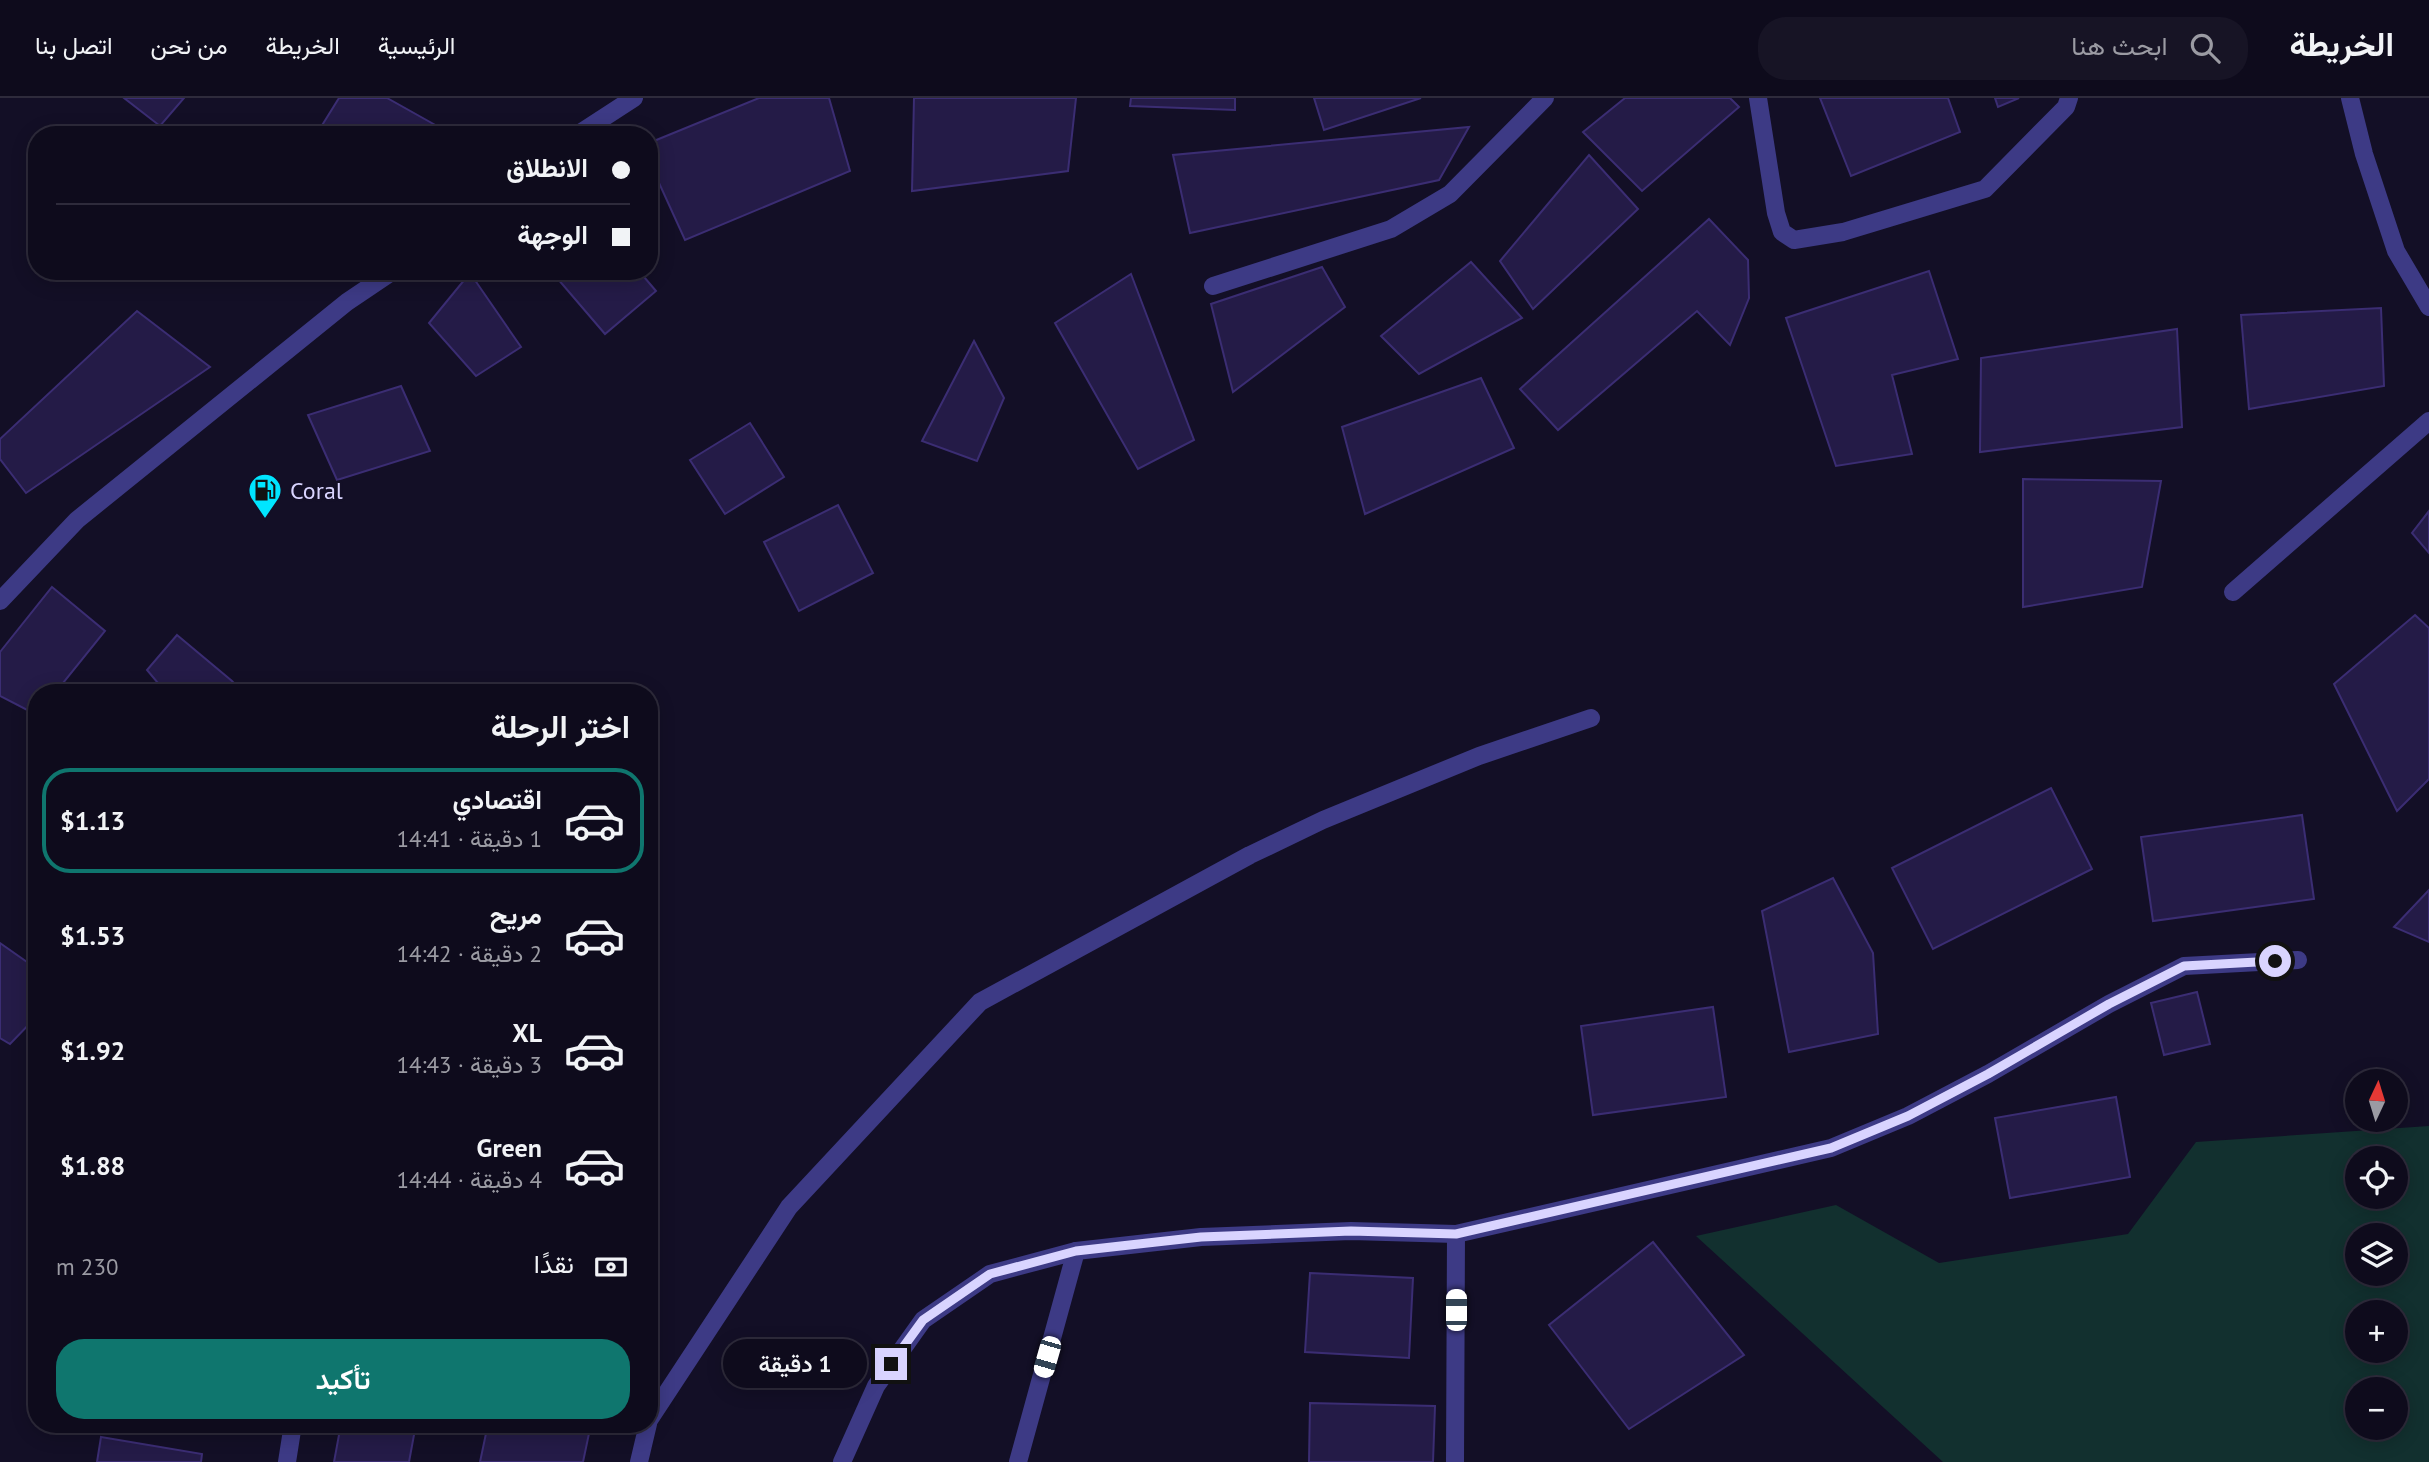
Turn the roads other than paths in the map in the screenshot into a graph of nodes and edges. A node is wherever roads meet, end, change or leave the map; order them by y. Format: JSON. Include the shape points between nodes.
{"nodes":[{"id":1,"x":634,"y":98,"type":"edge"},
{"id":2,"x":1545,"y":98,"type":"edge"},
{"id":3,"x":1758,"y":98,"type":"edge"},
{"id":4,"x":2069,"y":98,"type":"edge"},
{"id":5,"x":2350,"y":98,"type":"edge"},
{"id":6,"x":591,"y":126,"type":"edge"},
{"id":7,"x":380,"y":280,"type":"edge"},
{"id":8,"x":1213,"y":286,"type":"dead end"},
{"id":9,"x":2429,"y":307,"type":"edge"},
{"id":10,"x":2429,"y":421,"type":"edge"},
{"id":11,"x":2233,"y":593,"type":"dead end"},
{"id":12,"x":0,"y":601,"type":"edge"},
{"id":13,"x":1591,"y":718,"type":"dead end"},
{"id":14,"x":2298,"y":960,"type":"dead end"},
{"id":15,"x":1456,"y":1234,"type":"junction"},
{"id":16,"x":1076,"y":1251,"type":"junction"},
{"id":17,"x":658,"y":1408,"type":"edge"},
{"id":18,"x":292,"y":1433,"type":"edge"},
{"id":19,"x":646,"y":1433,"type":"edge"},
{"id":20,"x":288,"y":1462,"type":"edge"},
{"id":21,"x":639,"y":1462,"type":"edge"},
{"id":22,"x":842,"y":1462,"type":"edge"},
{"id":23,"x":1018,"y":1462,"type":"edge"},
{"id":24,"x":1455,"y":1462,"type":"edge"}],
"edges":[{"from":1,"to":6,"type":"street"},
{"from":2,"to":8,"type":"street","via":[[1450,194],[1391,229]]},
{"from":3,"to":4,"type":"street","via":[[1776,213],[1782,232],[1794,240],[1843,232],[1984,189],[2066,107]]},
{"from":5,"to":9,"type":"street","via":[[2396,251]]},
{"from":7,"to":12,"type":"street","via":[[78,520]]},
{"from":10,"to":11,"type":"street"},
{"from":13,"to":17,"type":"street","via":[[1479,756],[1323,820],[980,1003],[789,1207]]},
{"from":14,"to":15,"type":"street","via":[[2184,966],[1908,1116],[1831,1148]]},
{"from":15,"to":16,"type":"street","via":[[1351,1231],[1201,1237]]},
{"from":15,"to":24,"type":"street"},
{"from":16,"to":22,"type":"street","via":[[990,1274],[923,1320],[876,1386]]},
{"from":16,"to":23,"type":"street"},
{"from":18,"to":20,"type":"street"},
{"from":19,"to":21,"type":"street"}]}
